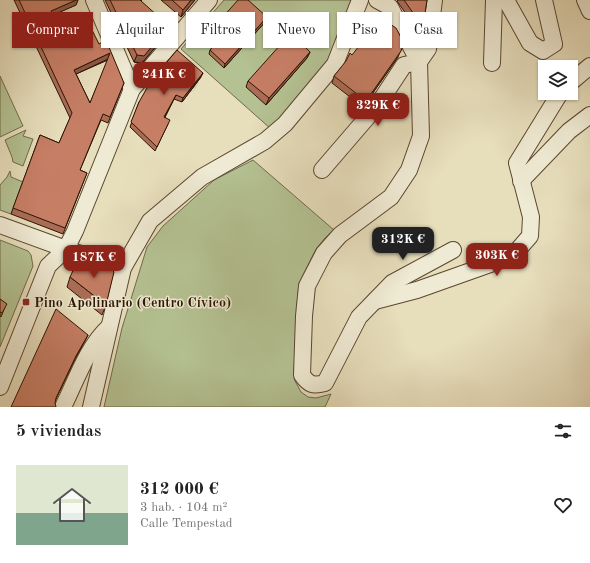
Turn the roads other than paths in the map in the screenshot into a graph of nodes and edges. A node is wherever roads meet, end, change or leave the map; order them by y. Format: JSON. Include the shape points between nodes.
{"nodes":[{"id":1,"x":94,"y":0,"type":"edge"},
{"id":2,"x":209,"y":0,"type":"edge"},
{"id":3,"x":360,"y":0,"type":"edge"},
{"id":4,"x":377,"y":0,"type":"edge"},
{"id":5,"x":434,"y":0,"type":"edge"},
{"id":6,"x":494,"y":0,"type":"edge"},
{"id":7,"x":506,"y":0,"type":"edge"},
{"id":8,"x":544,"y":0,"type":"edge"},
{"id":9,"x":585,"y":0,"type":"edge"},
{"id":10,"x":590,"y":11,"type":"edge"},
{"id":11,"x":419,"y":62,"type":"junction"},
{"id":12,"x":492,"y":62,"type":"dead end"},
{"id":13,"x":590,"y":66,"type":"edge"},
{"id":14,"x":578,"y":76,"type":"edge"},
{"id":15,"x":132,"y":89,"type":"junction"},
{"id":16,"x":556,"y":100,"type":"edge"},
{"id":17,"x":590,"y":115,"type":"edge"},
{"id":18,"x":322,"y":170,"type":"dead end"},
{"id":19,"x":521,"y":181,"type":"junction"},
{"id":20,"x":0,"y":225,"type":"edge"},
{"id":21,"x":66,"y":249,"type":"junction"},
{"id":22,"x":453,"y":250,"type":"dead end"},
{"id":23,"x":123,"y":268,"type":"junction"},
{"id":24,"x":376,"y":301,"type":"junction"},
{"id":25,"x":110,"y":326,"type":"junction"},
{"id":26,"x":0,"y":387,"type":"edge"},
{"id":27,"x":63,"y":407,"type":"edge"},
{"id":28,"x":92,"y":407,"type":"edge"}],
"edges":[{"from":1,"to":15,"type":"street"},
{"from":2,"to":15,"type":"street"},
{"from":3,"to":23,"type":"street","via":[[335,64],[285,124],[265,141],[202,177],[150,221]]},
{"from":4,"to":11,"type":"street","via":[[390,7]]},
{"from":5,"to":11,"type":"street","via":[[428,49]]},
{"from":6,"to":12,"type":"street"},
{"from":7,"to":8,"type":"street","via":[[530,43],[543,51],[554,44]]},
{"from":9,"to":10,"type":"street"},
{"from":11,"to":18,"type":"street","via":[[404,65],[377,106]]},
{"from":11,"to":24,"type":"street","via":[[421,136],[409,170],[391,197],[340,235],[324,253],[307,286],[302,374],[307,382],[316,386],[325,383],[359,317]]},
{"from":13,"to":14,"type":"street"},
{"from":15,"to":21,"type":"street"},
{"from":16,"to":19,"type":"street","via":[[517,163]]},
{"from":17,"to":19,"type":"street","via":[[569,131]]},
{"from":19,"to":24,"type":"street","via":[[530,217],[530,236],[517,251],[489,265]]},
{"from":20,"to":21,"type":"street"},
{"from":21,"to":23,"type":"street"},
{"from":21,"to":26,"type":"street","via":[[48,266]]},
{"from":22,"to":24,"type":"street","via":[[392,284]]},
{"from":23,"to":25,"type":"street"},
{"from":25,"to":27,"type":"street","via":[[92,347]]},
{"from":25,"to":28,"type":"street"}]}
